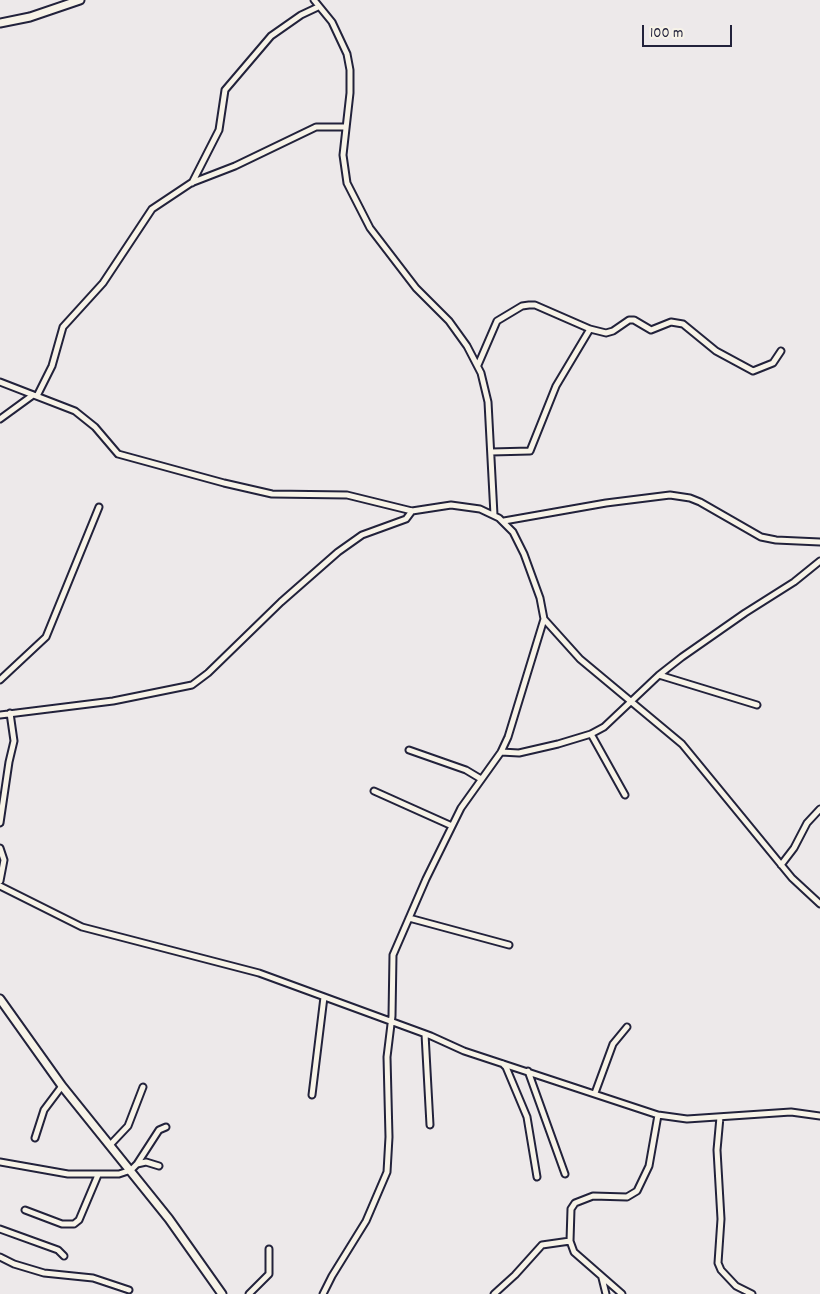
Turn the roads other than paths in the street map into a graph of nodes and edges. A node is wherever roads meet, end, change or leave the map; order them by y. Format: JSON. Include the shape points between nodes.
{"nodes":[{"id":1,"x":80,"y":0,"type":"edge"},
{"id":2,"x":314,"y":0,"type":"edge"},
{"id":3,"x":318,"y":7,"type":"junction"},
{"id":4,"x":0,"y":23,"type":"edge"},
{"id":5,"x":345,"y":126,"type":"junction"},
{"id":6,"x":191,"y":183,"type":"junction"},
{"id":7,"x":590,"y":329,"type":"junction"},
{"id":8,"x":781,"y":351,"type":"dead end"},
{"id":9,"x":478,"y":365,"type":"junction"},
{"id":10,"x":0,"y":382,"type":"edge"},
{"id":11,"x":35,"y":395,"type":"junction"},
{"id":12,"x":0,"y":419,"type":"edge"},
{"id":13,"x":491,"y":452,"type":"junction"},
{"id":14,"x":99,"y":507,"type":"dead end"},
{"id":15,"x":412,"y":511,"type":"junction"},
{"id":16,"x":494,"y":515,"type":"junction"},
{"id":17,"x":504,"y":521,"type":"junction"},
{"id":18,"x":820,"y":542,"type":"edge"},
{"id":19,"x":820,"y":561,"type":"edge"},
{"id":20,"x":544,"y":619,"type":"junction"},
{"id":21,"x":659,"y":675,"type":"junction"},
{"id":22,"x":0,"y":680,"type":"edge"},
{"id":23,"x":631,"y":702,"type":"junction"},
{"id":24,"x":757,"y":706,"type":"dead end"},
{"id":25,"x":10,"y":713,"type":"junction"},
{"id":26,"x":0,"y":715,"type":"edge"},
{"id":27,"x":591,"y":734,"type":"junction"},
{"id":28,"x":409,"y":750,"type":"dead end"},
{"id":29,"x":501,"y":752,"type":"junction"},
{"id":30,"x":481,"y":779,"type":"junction"},
{"id":31,"x":374,"y":791,"type":"dead end"},
{"id":32,"x":625,"y":795,"type":"dead end"},
{"id":33,"x":820,"y":809,"type":"edge"},
{"id":34,"x":0,"y":823,"type":"edge"},
{"id":35,"x":452,"y":826,"type":"junction"},
{"id":36,"x":0,"y":848,"type":"edge"},
{"id":37,"x":781,"y":865,"type":"junction"},
{"id":38,"x":0,"y":881,"type":"edge"},
{"id":39,"x":0,"y":886,"type":"edge"},
{"id":40,"x":820,"y":904,"type":"edge"},
{"id":41,"x":409,"y":918,"type":"junction"},
{"id":42,"x":510,"y":945,"type":"dead end"},
{"id":43,"x":324,"y":997,"type":"junction"},
{"id":44,"x":0,"y":999,"type":"edge"},
{"id":45,"x":391,"y":1023,"type":"junction"},
{"id":46,"x":627,"y":1027,"type":"dead end"},
{"id":47,"x":425,"y":1034,"type":"junction"},
{"id":48,"x":498,"y":1061,"type":"junction"},
{"id":49,"x":528,"y":1071,"type":"junction"},
{"id":50,"x":62,"y":1086,"type":"junction"},
{"id":51,"x":143,"y":1087,"type":"dead end"},
{"id":52,"x":594,"y":1093,"type":"junction"},
{"id":53,"x":312,"y":1095,"type":"dead end"},
{"id":54,"x":658,"y":1115,"type":"junction"},
{"id":55,"x":820,"y":1116,"type":"edge"},
{"id":56,"x":720,"y":1117,"type":"junction"},
{"id":57,"x":430,"y":1125,"type":"dead end"},
{"id":58,"x":166,"y":1127,"type":"dead end"},
{"id":59,"x":35,"y":1138,"type":"dead end"},
{"id":60,"x":110,"y":1144,"type":"junction"},
{"id":61,"x":0,"y":1162,"type":"edge"},
{"id":62,"x":138,"y":1164,"type":"junction"},
{"id":63,"x":159,"y":1166,"type":"dead end"},
{"id":64,"x":131,"y":1170,"type":"junction"},
{"id":65,"x":565,"y":1174,"type":"dead end"},
{"id":66,"x":98,"y":1175,"type":"junction"},
{"id":67,"x":537,"y":1177,"type":"dead end"},
{"id":68,"x":25,"y":1210,"type":"dead end"},
{"id":69,"x":0,"y":1229,"type":"edge"},
{"id":70,"x":570,"y":1241,"type":"junction"},
{"id":71,"x":269,"y":1249,"type":"dead end"},
{"id":72,"x":64,"y":1256,"type":"dead end"},
{"id":73,"x":0,"y":1257,"type":"edge"},
{"id":74,"x":602,"y":1278,"type":"junction"},
{"id":75,"x":130,"y":1290,"type":"dead end"},
{"id":76,"x":222,"y":1294,"type":"edge"},
{"id":77,"x":249,"y":1294,"type":"edge"},
{"id":78,"x":323,"y":1294,"type":"edge"},
{"id":79,"x":494,"y":1294,"type":"edge"},
{"id":80,"x":606,"y":1294,"type":"edge"},
{"id":81,"x":622,"y":1294,"type":"edge"},
{"id":82,"x":752,"y":1294,"type":"edge"}],
"edges":[{"from":1,"to":4,"type":"street","via":[[30,17]]},
{"from":2,"to":3,"type":"street"},
{"from":3,"to":5,"type":"street","via":[[332,22],[347,54],[350,93]]},
{"from":3,"to":6,"type":"street","via":[[271,36],[225,90],[219,130]]},
{"from":5,"to":6,"type":"street","via":[[316,127]]},
{"from":5,"to":9,"type":"street","via":[[344,175],[363,215],[416,288],[449,321]]},
{"from":6,"to":11,"type":"street","via":[[152,209],[103,283],[63,327],[52,366]]},
{"from":7,"to":8,"type":"street","via":[[610,332],[631,319],[651,330],[671,322],[683,324],[716,351],[753,371],[773,363]]},
{"from":7,"to":9,"type":"street","via":[[535,305],[522,306],[496,321]]},
{"from":7,"to":13,"type":"street","via":[[556,386],[530,451]]},
{"from":9,"to":13,"type":"street","via":[[488,402]]},
{"from":10,"to":11,"type":"street"},
{"from":11,"to":12,"type":"street"},
{"from":11,"to":15,"type":"street","via":[[86,418],[124,457],[255,491],[283,495],[347,495]]},
{"from":13,"to":16,"type":"street"},
{"from":14,"to":22,"type":"street","via":[[46,637]]},
{"from":15,"to":16,"type":"street","via":[[435,506],[459,506]]},
{"from":15,"to":25,"type":"street","via":[[406,519],[362,535],[338,552],[281,602],[208,674],[192,685],[113,701]]},
{"from":16,"to":17,"type":"street"},
{"from":17,"to":18,"type":"street","via":[[670,495],[700,502],[762,537]]},
{"from":17,"to":20,"type":"street","via":[[524,554]]},
{"from":19,"to":21,"type":"street"},
{"from":20,"to":23,"type":"street","via":[[580,659]]},
{"from":20,"to":29,"type":"street","via":[[523,694]]},
{"from":21,"to":23,"type":"street"},
{"from":21,"to":24,"type":"street"},
{"from":23,"to":27,"type":"street","via":[[614,720]]},
{"from":23,"to":37,"type":"street","via":[[682,744]]},
{"from":25,"to":26,"type":"street"},
{"from":25,"to":34,"type":"street","via":[[14,740]]},
{"from":27,"to":29,"type":"street","via":[[527,751]]},
{"from":27,"to":32,"type":"street"},
{"from":28,"to":30,"type":"street","via":[[466,770]]},
{"from":29,"to":30,"type":"street"},
{"from":30,"to":35,"type":"street"},
{"from":31,"to":35,"type":"street"},
{"from":33,"to":37,"type":"street","via":[[807,823]]},
{"from":35,"to":41,"type":"street"},
{"from":36,"to":38,"type":"street","via":[[4,860]]},
{"from":37,"to":40,"type":"street"},
{"from":39,"to":43,"type":"street","via":[[82,927],[259,973]]},
{"from":41,"to":42,"type":"street"},
{"from":41,"to":45,"type":"street","via":[[393,955]]},
{"from":43,"to":45,"type":"street"},
{"from":43,"to":53,"type":"street"},
{"from":44,"to":50,"type":"street"},
{"from":45,"to":47,"type":"street"},
{"from":45,"to":78,"type":"street","via":[[386,1057],[387,1172],[366,1221]]},
{"from":46,"to":52,"type":"street","via":[[613,1044]]},
{"from":47,"to":48,"type":"street"},
{"from":47,"to":57,"type":"street"},
{"from":48,"to":49,"type":"street"},
{"from":48,"to":67,"type":"street","via":[[506,1067],[526,1118]]},
{"from":49,"to":52,"type":"street"},
{"from":49,"to":65,"type":"street"},
{"from":50,"to":59,"type":"street","via":[[44,1110]]},
{"from":50,"to":60,"type":"street"},
{"from":51,"to":60,"type":"street","via":[[128,1126]]},
{"from":52,"to":54,"type":"street"},
{"from":54,"to":56,"type":"street","via":[[687,1119]]},
{"from":54,"to":70,"type":"street","via":[[653,1152],[641,1186],[627,1197],[600,1195],[575,1203],[570,1216]]},
{"from":55,"to":56,"type":"street","via":[[791,1112]]},
{"from":56,"to":82,"type":"street","via":[[717,1150],[721,1219],[718,1263],[736,1286]]},
{"from":58,"to":62,"type":"street","via":[[159,1130]]},
{"from":60,"to":64,"type":"street"},
{"from":61,"to":66,"type":"street","via":[[58,1174]]},
{"from":62,"to":63,"type":"street","via":[[146,1162]]},
{"from":62,"to":64,"type":"street"},
{"from":64,"to":66,"type":"street"},
{"from":64,"to":76,"type":"street"},
{"from":66,"to":68,"type":"street","via":[[79,1220],[74,1224],[62,1224]]},
{"from":69,"to":72,"type":"street","via":[[58,1250]]},
{"from":70,"to":74,"type":"street","via":[[574,1252]]},
{"from":70,"to":79,"type":"street","via":[[542,1245]]},
{"from":71,"to":77,"type":"street","via":[[269,1274]]},
{"from":73,"to":75,"type":"street","via":[[44,1273],[93,1278]]},
{"from":74,"to":80,"type":"street"},
{"from":74,"to":81,"type":"street"}]}
